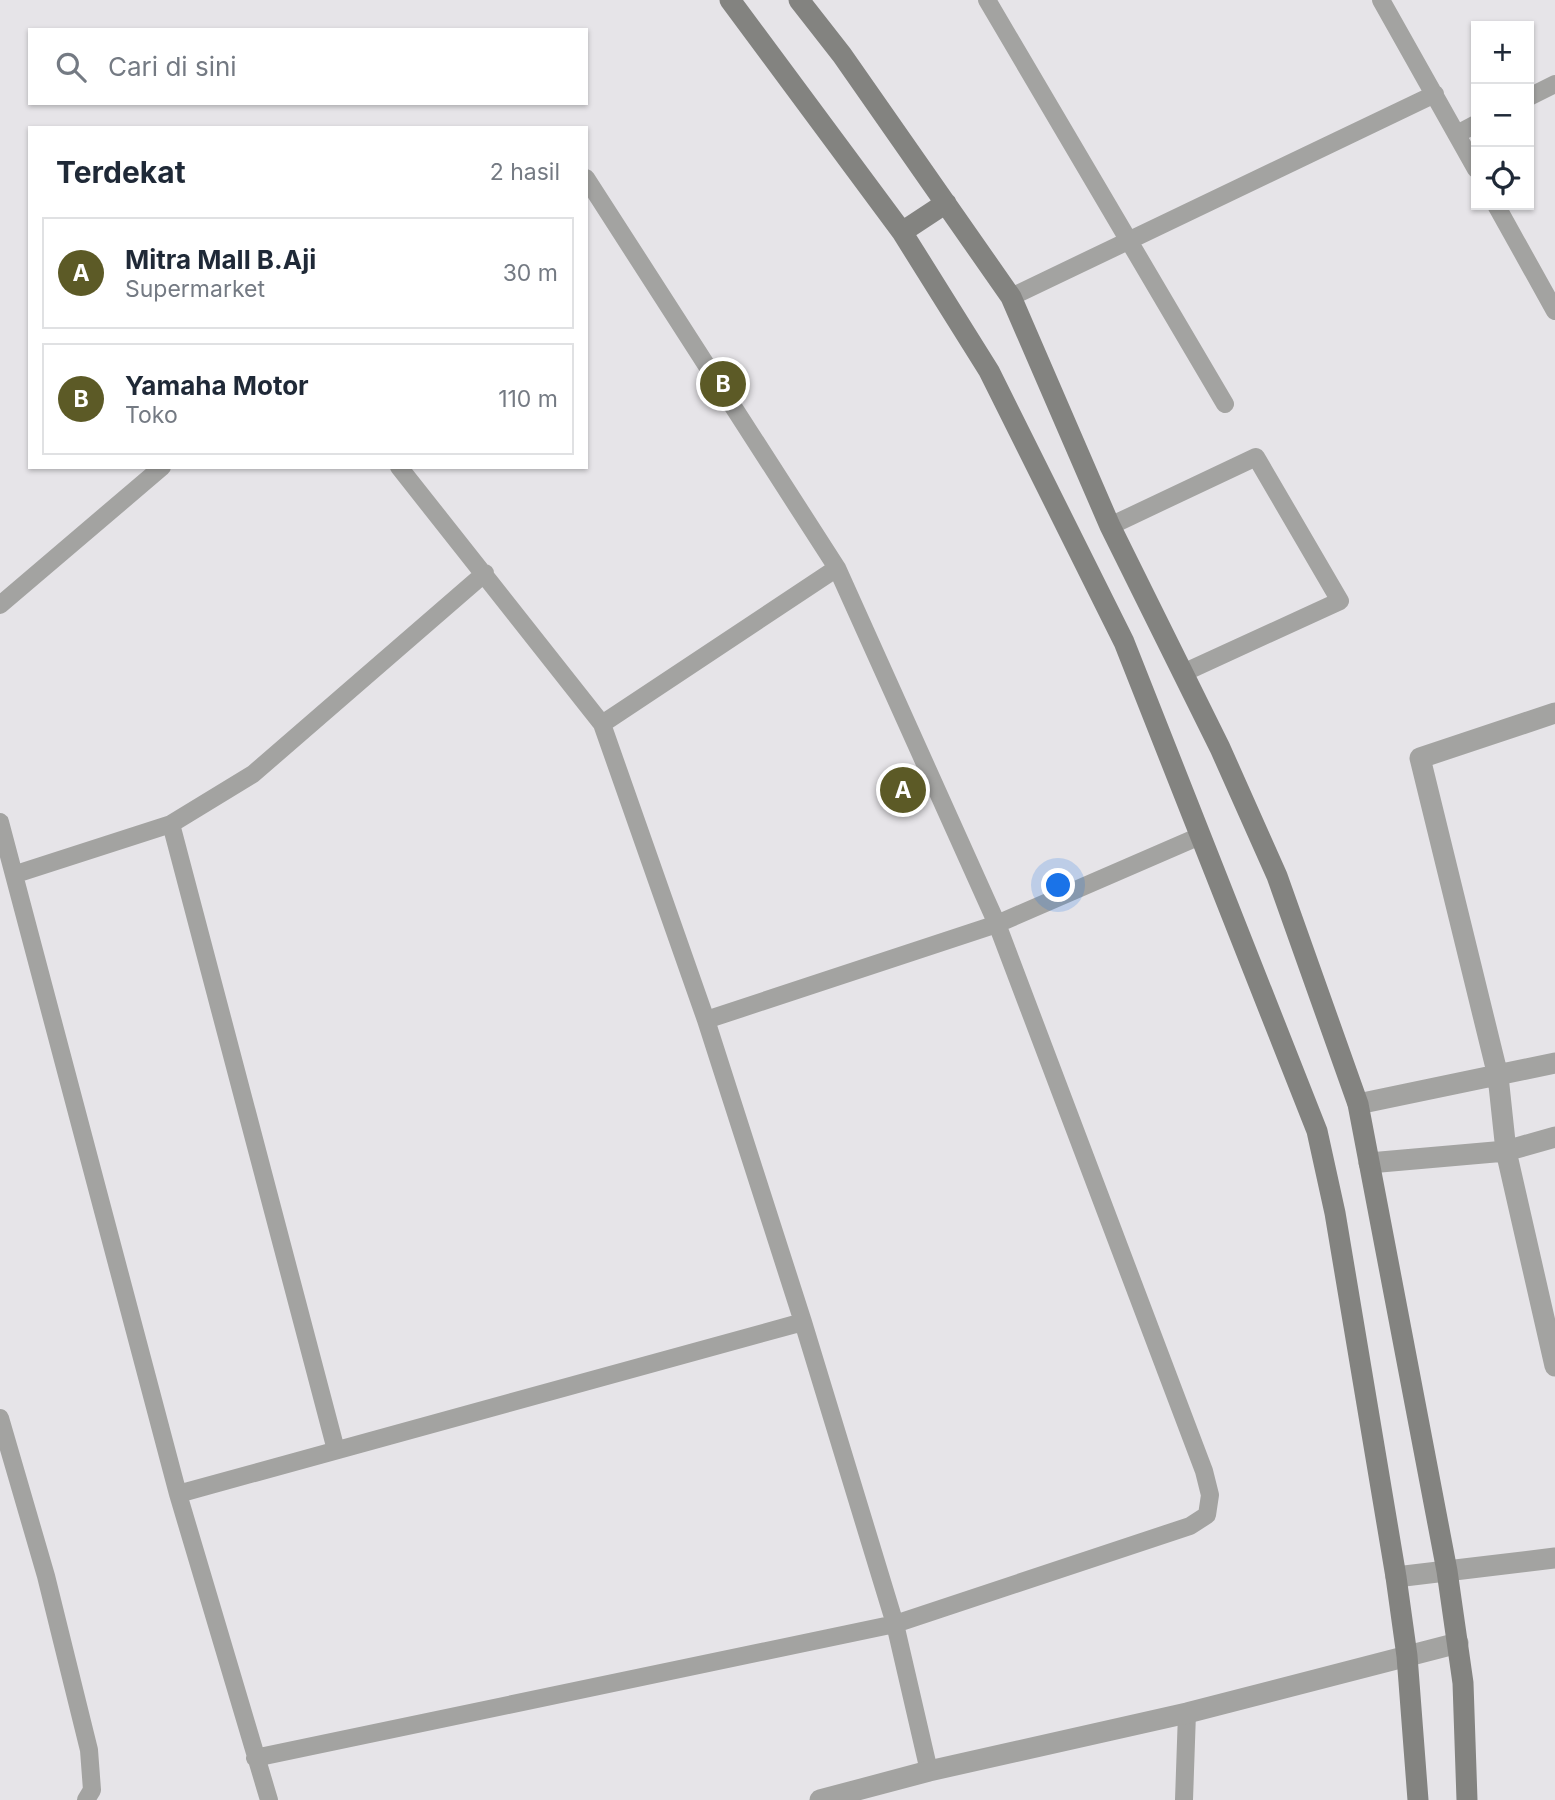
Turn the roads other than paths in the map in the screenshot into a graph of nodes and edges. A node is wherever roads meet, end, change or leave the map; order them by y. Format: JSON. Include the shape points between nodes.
{"nodes":[{"id":1,"x":730,"y":0,"type":"edge"},
{"id":2,"x":799,"y":0,"type":"edge"},
{"id":3,"x":987,"y":0,"type":"edge"},
{"id":4,"x":1381,"y":0,"type":"edge"},
{"id":5,"x":1555,"y":84,"type":"edge"},
{"id":6,"x":1435,"y":94,"type":"junction"},
{"id":7,"x":1534,"y":94,"type":"edge"},
{"id":8,"x":1471,"y":127,"type":"edge"},
{"id":9,"x":1457,"y":134,"type":"junction"},
{"id":10,"x":1471,"y":160,"type":"edge"},
{"id":11,"x":588,"y":181,"type":"edge"},
{"id":12,"x":946,"y":203,"type":"junction"},
{"id":13,"x":1499,"y":210,"type":"edge"},
{"id":14,"x":902,"y":232,"type":"junction"},
{"id":15,"x":1126,"y":242,"type":"junction"},
{"id":16,"x":1011,"y":297,"type":"junction"},
{"id":17,"x":1555,"y":311,"type":"edge"},
{"id":18,"x":1225,"y":404,"type":"dead end"},
{"id":19,"x":160,"y":469,"type":"edge"},
{"id":20,"x":401,"y":469,"type":"edge"},
{"id":21,"x":1110,"y":526,"type":"junction"},
{"id":22,"x":837,"y":568,"type":"junction"},
{"id":23,"x":485,"y":573,"type":"junction"},
{"id":24,"x":0,"y":605,"type":"edge"},
{"id":25,"x":1183,"y":673,"type":"junction"},
{"id":26,"x":1555,"y":713,"type":"edge"},
{"id":27,"x":601,"y":724,"type":"junction"},
{"id":28,"x":0,"y":822,"type":"edge"},
{"id":29,"x":171,"y":824,"type":"junction"},
{"id":30,"x":1200,"y":836,"type":"junction"},
{"id":31,"x":16,"y":874,"type":"junction"},
{"id":32,"x":997,"y":924,"type":"junction"},
{"id":33,"x":706,"y":1020,"type":"junction"},
{"id":34,"x":1555,"y":1063,"type":"edge"},
{"id":35,"x":1498,"y":1076,"type":"junction"},
{"id":36,"x":1358,"y":1104,"type":"junction"},
{"id":37,"x":1555,"y":1137,"type":"edge"},
{"id":38,"x":1506,"y":1151,"type":"junction"},
{"id":39,"x":1369,"y":1163,"type":"junction"},
{"id":40,"x":803,"y":1322,"type":"junction"},
{"id":41,"x":1555,"y":1366,"type":"edge"},
{"id":42,"x":0,"y":1418,"type":"edge"},
{"id":43,"x":4,"y":1442,"type":"edge"},
{"id":44,"x":336,"y":1450,"type":"junction"},
{"id":45,"x":178,"y":1494,"type":"junction"},
{"id":46,"x":1555,"y":1558,"type":"edge"},
{"id":47,"x":1447,"y":1571,"type":"junction"},
{"id":48,"x":1396,"y":1577,"type":"junction"},
{"id":49,"x":895,"y":1624,"type":"junction"},
{"id":50,"x":1458,"y":1643,"type":"junction"},
{"id":51,"x":1407,"y":1656,"type":"junction"},
{"id":52,"x":1187,"y":1713,"type":"junction"},
{"id":53,"x":255,"y":1758,"type":"junction"},
{"id":54,"x":929,"y":1771,"type":"junction"},
{"id":55,"x":86,"y":1800,"type":"edge"},
{"id":56,"x":269,"y":1800,"type":"edge"},
{"id":57,"x":820,"y":1800,"type":"edge"},
{"id":58,"x":1184,"y":1800,"type":"edge"},
{"id":59,"x":1418,"y":1800,"type":"edge"},
{"id":60,"x":1467,"y":1800,"type":"edge"}],
"edges":[{"from":1,"to":14,"type":"main road"},
{"from":2,"to":12,"type":"main road"},
{"from":3,"to":15,"type":"lane"},
{"from":4,"to":6,"type":"lane"},
{"from":5,"to":7,"type":"lane"},
{"from":6,"to":9,"type":"lane"},
{"from":6,"to":15,"type":"lane"},
{"from":8,"to":9,"type":"lane"},
{"from":9,"to":10,"type":"lane"},
{"from":11,"to":22,"type":"lane"},
{"from":12,"to":14,"type":"main road"},
{"from":12,"to":16,"type":"main road"},
{"from":13,"to":17,"type":"lane"},
{"from":14,"to":30,"type":"main road","via":[[989,371],[1124,642]]},
{"from":15,"to":16,"type":"lane"},
{"from":15,"to":18,"type":"lane"},
{"from":16,"to":21,"type":"main road"},
{"from":19,"to":24,"type":"lane"},
{"from":20,"to":23,"type":"lane"},
{"from":21,"to":25,"type":"main road"},
{"from":21,"to":25,"type":"lane","via":[[1256,457],[1340,601]]},
{"from":22,"to":27,"type":"lane"},
{"from":22,"to":32,"type":"lane"},
{"from":23,"to":27,"type":"lane"},
{"from":23,"to":29,"type":"lane","via":[[253,774]]},
{"from":25,"to":36,"type":"main road","via":[[1277,876]]},
{"from":26,"to":35,"type":"street","via":[[1420,758]]},
{"from":27,"to":33,"type":"lane"},
{"from":28,"to":31,"type":"lane"},
{"from":29,"to":31,"type":"lane"},
{"from":29,"to":44,"type":"lane"},
{"from":30,"to":32,"type":"lane"},
{"from":30,"to":48,"type":"main road","via":[[1317,1131]]},
{"from":31,"to":45,"type":"lane"},
{"from":32,"to":33,"type":"lane"},
{"from":32,"to":49,"type":"lane","via":[[1210,1495],[1207,1515],[1190,1526]]},
{"from":33,"to":40,"type":"lane"},
{"from":34,"to":35,"type":"street"},
{"from":35,"to":36,"type":"street"},
{"from":35,"to":38,"type":"street"},
{"from":36,"to":39,"type":"main road"},
{"from":37,"to":38,"type":"street"},
{"from":38,"to":39,"type":"street"},
{"from":38,"to":41,"type":"street"},
{"from":39,"to":47,"type":"main road"},
{"from":40,"to":44,"type":"lane"},
{"from":40,"to":49,"type":"lane"},
{"from":42,"to":43,"type":"lane"},
{"from":43,"to":55,"type":"lane","via":[[46,1576],[89,1750],[92,1790]]},
{"from":44,"to":45,"type":"lane"},
{"from":45,"to":53,"type":"lane"},
{"from":46,"to":47,"type":"street"},
{"from":47,"to":48,"type":"street"},
{"from":47,"to":50,"type":"main road"},
{"from":48,"to":51,"type":"main road"},
{"from":49,"to":53,"type":"lane"},
{"from":49,"to":54,"type":"lane"},
{"from":50,"to":51,"type":"street"},
{"from":50,"to":60,"type":"main road","via":[[1464,1683]]},
{"from":51,"to":52,"type":"street"},
{"from":51,"to":59,"type":"main road"},
{"from":52,"to":54,"type":"street"},
{"from":52,"to":58,"type":"lane"},
{"from":53,"to":56,"type":"lane"},
{"from":54,"to":57,"type":"street"}]}
